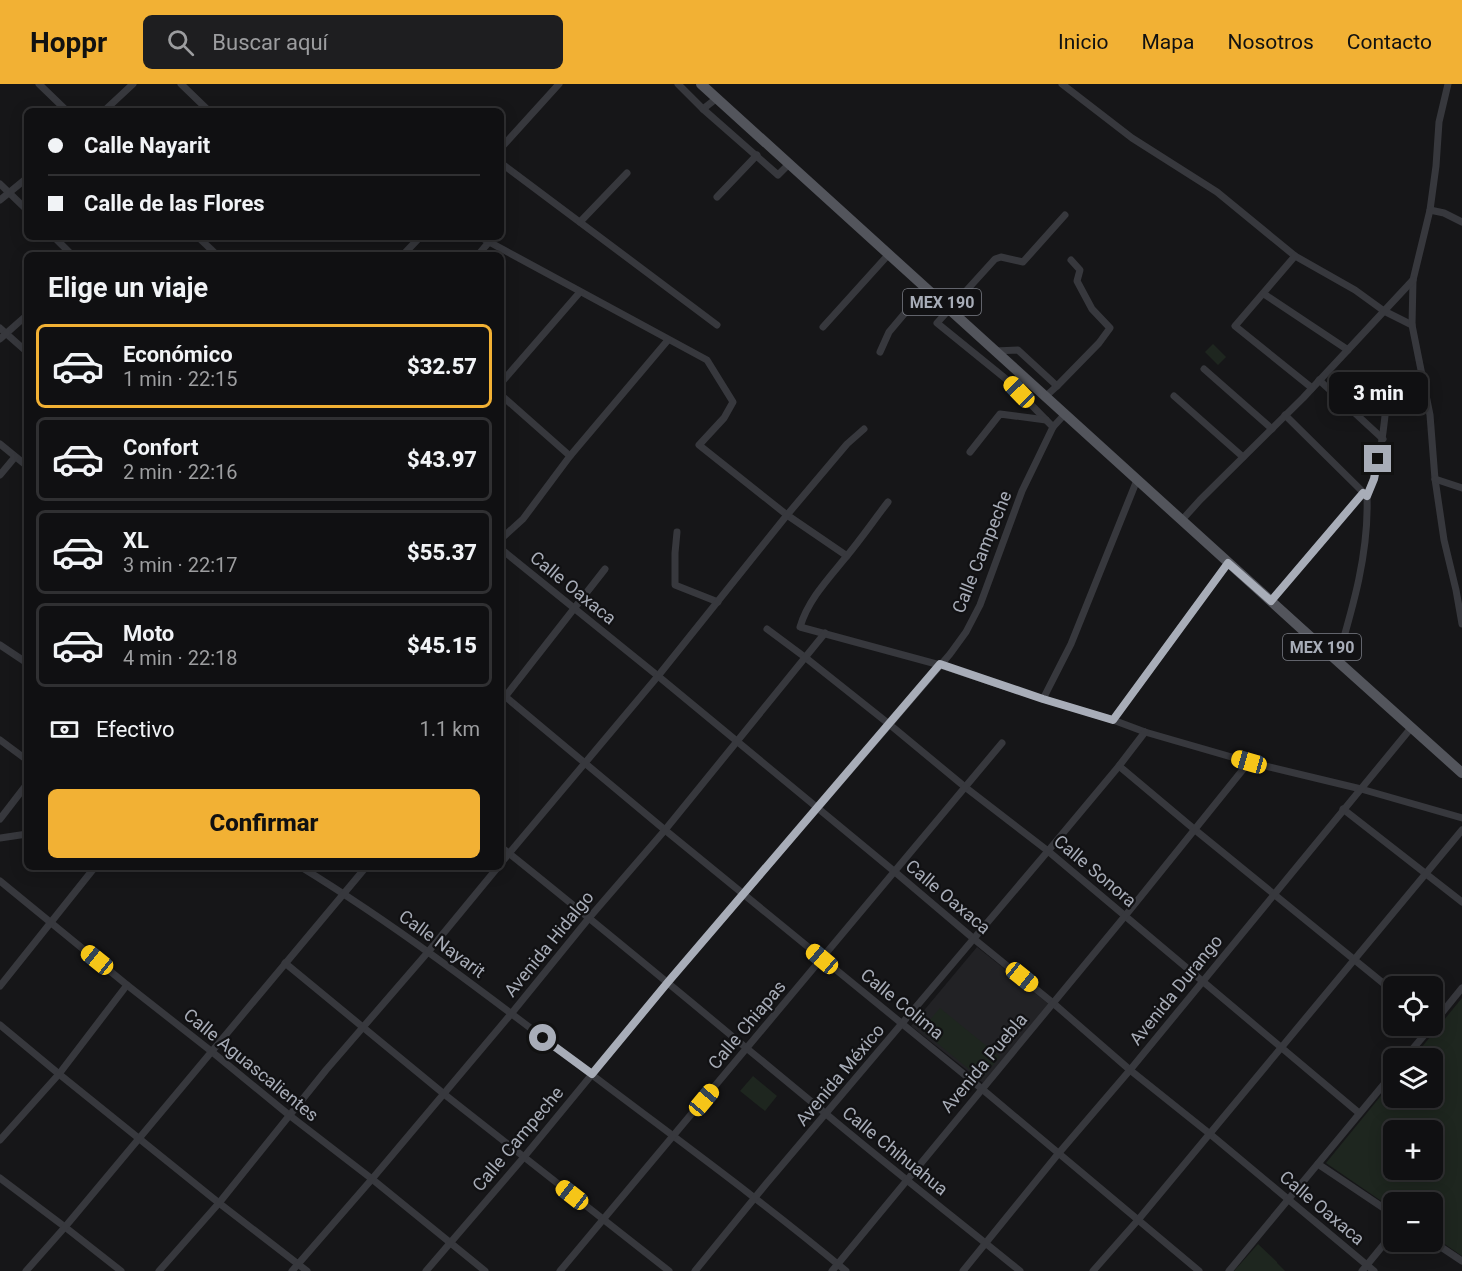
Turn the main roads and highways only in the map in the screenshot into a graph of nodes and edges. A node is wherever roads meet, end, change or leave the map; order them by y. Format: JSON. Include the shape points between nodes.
{"nodes":[{"id":1,"x":701,"y":84,"type":"edge"},
{"id":2,"x":1462,"y":773,"type":"edge"}],
"edges":[{"from":1,"to":2,"type":"main road","number":"MEX 190"}]}
